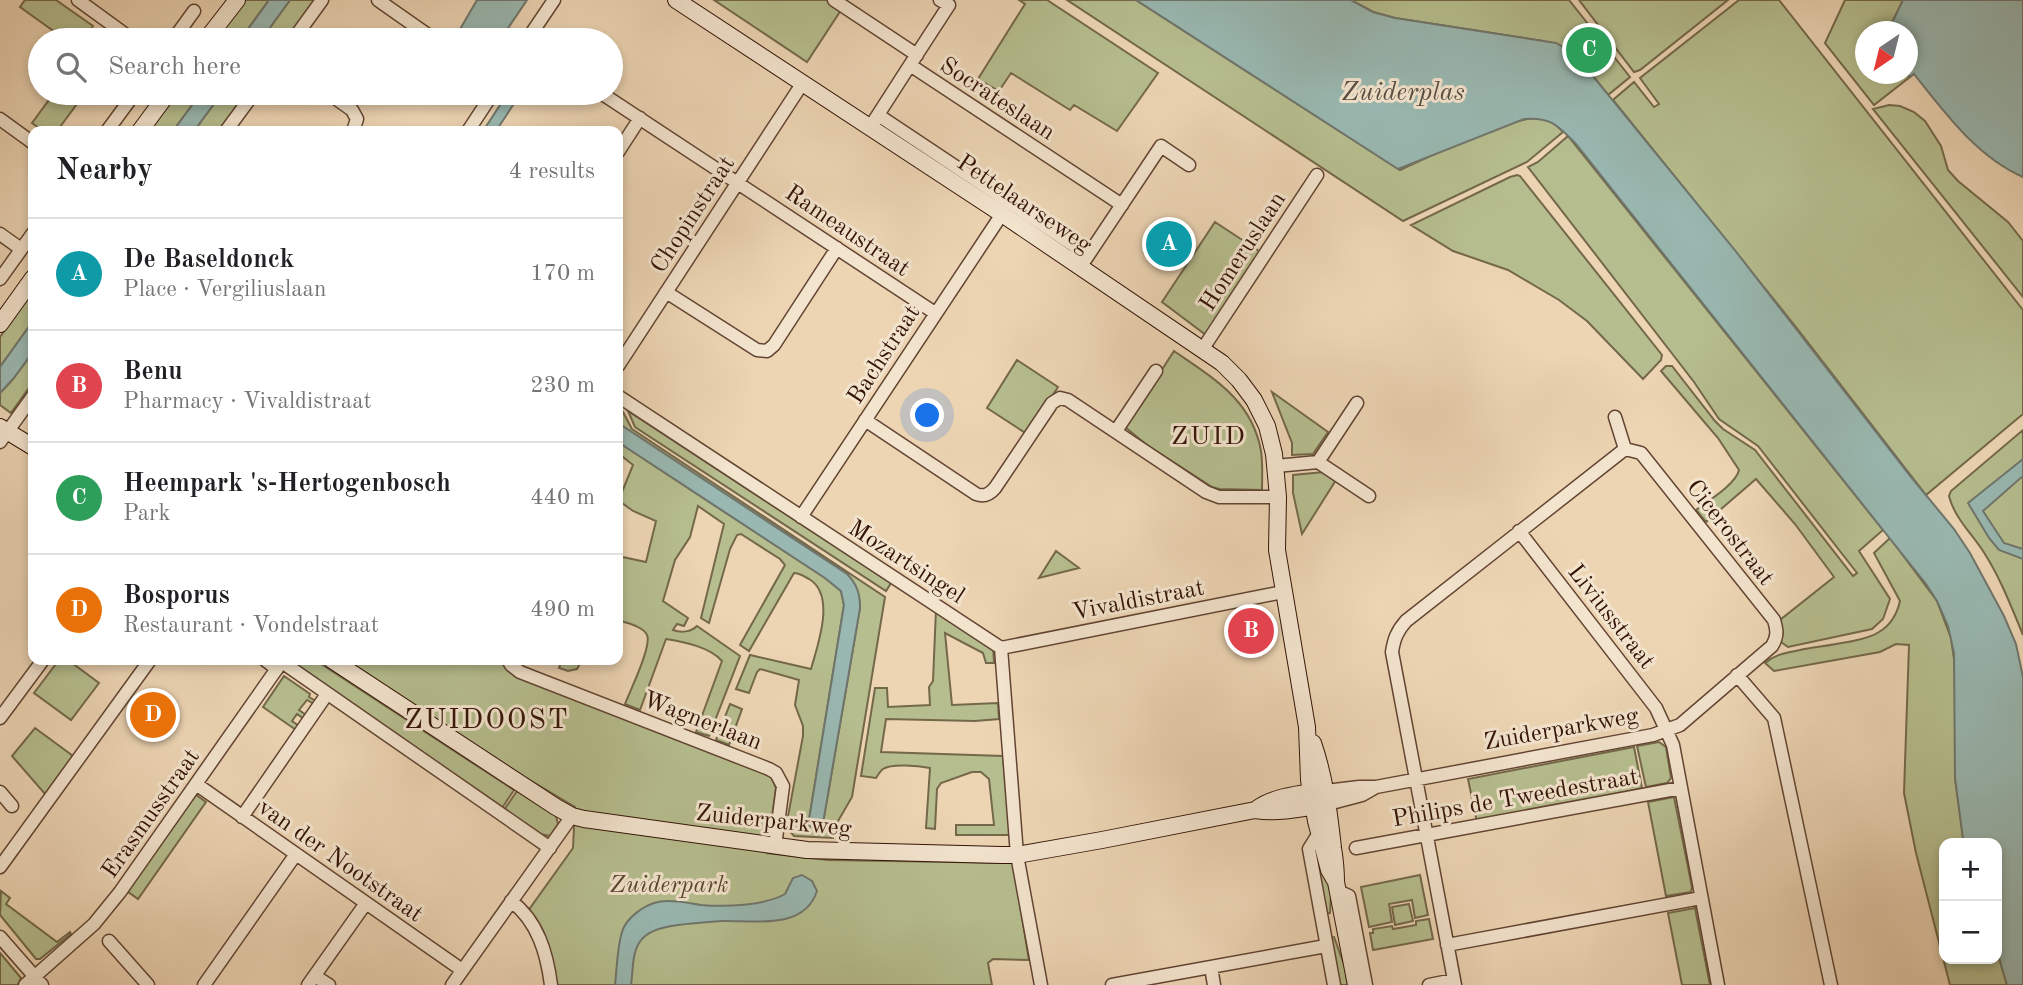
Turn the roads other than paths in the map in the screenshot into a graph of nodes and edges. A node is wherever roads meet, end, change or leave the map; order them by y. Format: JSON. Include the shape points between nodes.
{"nodes":[{"id":1,"x":78,"y":0,"type":"edge"},
{"id":2,"x":322,"y":0,"type":"edge"},
{"id":3,"x":378,"y":0,"type":"edge"},
{"id":4,"x":554,"y":0,"type":"edge"},
{"id":5,"x":676,"y":0,"type":"edge"},
{"id":6,"x":834,"y":0,"type":"edge"},
{"id":7,"x":234,"y":2,"type":"edge"},
{"id":8,"x":944,"y":3,"type":"edge"},
{"id":9,"x":194,"y":11,"type":"dead end"},
{"id":10,"x":116,"y":28,"type":"edge"},
{"id":11,"x":182,"y":28,"type":"edge"},
{"id":12,"x":215,"y":28,"type":"edge"},
{"id":13,"x":302,"y":28,"type":"edge"},
{"id":14,"x":418,"y":28,"type":"edge"},
{"id":15,"x":535,"y":28,"type":"edge"},
{"id":16,"x":913,"y":60,"type":"junction"},
{"id":17,"x":802,"y":84,"type":"junction"},
{"id":18,"x":126,"y":105,"type":"edge"},
{"id":19,"x":159,"y":105,"type":"edge"},
{"id":20,"x":245,"y":105,"type":"edge"},
{"id":21,"x":345,"y":105,"type":"edge"},
{"id":22,"x":485,"y":105,"type":"edge"},
{"id":23,"x":620,"y":105,"type":"edge"},
{"id":24,"x":640,"y":118,"type":"junction"},
{"id":25,"x":0,"y":119,"type":"edge"},
{"id":26,"x":874,"y":121,"type":"junction"},
{"id":27,"x":111,"y":126,"type":"edge"},
{"id":28,"x":144,"y":126,"type":"edge"},
{"id":29,"x":230,"y":126,"type":"edge"},
{"id":30,"x":355,"y":126,"type":"edge"},
{"id":31,"x":471,"y":126,"type":"edge"},
{"id":32,"x":28,"y":139,"type":"edge"},
{"id":33,"x":623,"y":144,"type":"edge"},
{"id":34,"x":1189,"y":164,"type":"dead end"},
{"id":35,"x":1317,"y":175,"type":"dead end"},
{"id":36,"x":738,"y":182,"type":"junction"},
{"id":37,"x":1122,"y":205,"type":"junction"},
{"id":38,"x":1002,"y":214,"type":"junction"},
{"id":39,"x":0,"y":234,"type":"edge"},
{"id":40,"x":28,"y":240,"type":"edge"},
{"id":41,"x":837,"y":248,"type":"junction"},
{"id":42,"x":21,"y":249,"type":"junction"},
{"id":43,"x":1084,"y":260,"type":"junction"},
{"id":44,"x":0,"y":279,"type":"edge"},
{"id":45,"x":28,"y":285,"type":"edge"},
{"id":46,"x":666,"y":292,"type":"junction"},
{"id":47,"x":935,"y":313,"type":"junction"},
{"id":48,"x":0,"y":324,"type":"edge"},
{"id":49,"x":1202,"y":350,"type":"junction"},
{"id":50,"x":623,"y":358,"type":"edge"},
{"id":51,"x":1156,"y":371,"type":"dead end"},
{"id":52,"x":623,"y":399,"type":"edge"},
{"id":53,"x":28,"y":401,"type":"edge"},
{"id":54,"x":1357,"y":403,"type":"dead end"},
{"id":55,"x":1615,"y":417,"type":"dead end"},
{"id":56,"x":865,"y":420,"type":"junction"},
{"id":57,"x":2,"y":430,"type":"edge"},
{"id":58,"x":1116,"y":431,"type":"junction"},
{"id":59,"x":28,"y":444,"type":"edge"},
{"id":60,"x":1625,"y":449,"type":"junction"},
{"id":61,"x":1318,"y":461,"type":"junction"},
{"id":62,"x":1276,"y":466,"type":"junction"},
{"id":63,"x":1369,"y":496,"type":"dead end"},
{"id":64,"x":1278,"y":497,"type":"junction"},
{"id":65,"x":801,"y":517,"type":"junction"},
{"id":66,"x":1519,"y":531,"type":"junction"},
{"id":67,"x":1283,"y":592,"type":"junction"},
{"id":68,"x":1001,"y":648,"type":"junction"},
{"id":69,"x":39,"y":665,"type":"edge"},
{"id":70,"x":146,"y":665,"type":"edge"},
{"id":71,"x":280,"y":665,"type":"edge"},
{"id":72,"x":284,"y":665,"type":"edge"},
{"id":73,"x":340,"y":665,"type":"edge"},
{"id":74,"x":511,"y":665,"type":"edge"},
{"id":75,"x":1737,"y":675,"type":"junction"},
{"id":76,"x":327,"y":694,"type":"junction"},
{"id":77,"x":0,"y":719,"type":"edge"},
{"id":78,"x":1667,"y":730,"type":"junction"},
{"id":79,"x":1415,"y":780,"type":"junction"},
{"id":80,"x":196,"y":785,"type":"junction"},
{"id":81,"x":1681,"y":788,"type":"junction"},
{"id":82,"x":0,"y":792,"type":"edge"},
{"id":83,"x":1319,"y":798,"type":"junction"},
{"id":84,"x":12,"y":806,"type":"dead end"},
{"id":85,"x":572,"y":816,"type":"junction"},
{"id":86,"x":242,"y":817,"type":"junction"},
{"id":87,"x":1319,"y":833,"type":"junction"},
{"id":88,"x":1426,"y":835,"type":"junction"},
{"id":89,"x":775,"y":846,"type":"junction"},
{"id":90,"x":550,"y":848,"type":"junction"},
{"id":91,"x":1356,"y":848,"type":"dead end"},
{"id":92,"x":296,"y":854,"type":"junction"},
{"id":93,"x":1017,"y":855,"type":"junction"},
{"id":94,"x":0,"y":867,"type":"edge"},
{"id":95,"x":1341,"y":890,"type":"junction"},
{"id":96,"x":1701,"y":898,"type":"junction"},
{"id":97,"x":511,"y":901,"type":"junction"},
{"id":98,"x":366,"y":903,"type":"junction"},
{"id":99,"x":0,"y":937,"type":"edge"},
{"id":100,"x":109,"y":941,"type":"dead end"},
{"id":101,"x":1447,"y":944,"type":"junction"},
{"id":102,"x":1326,"y":946,"type":"junction"},
{"id":103,"x":1211,"y":967,"type":"junction"},
{"id":104,"x":462,"y":970,"type":"junction"},
{"id":105,"x":312,"y":980,"type":"edge"},
{"id":106,"x":34,"y":982,"type":"edge"},
{"id":107,"x":1132,"y":983,"type":"edge"},
{"id":108,"x":1454,"y":983,"type":"edge"},
{"id":109,"x":148,"y":985,"type":"edge"},
{"id":110,"x":204,"y":985,"type":"edge"},
{"id":111,"x":329,"y":985,"type":"edge"},
{"id":112,"x":452,"y":985,"type":"edge"},
{"id":113,"x":551,"y":985,"type":"edge"},
{"id":114,"x":1041,"y":985,"type":"edge"},
{"id":115,"x":1112,"y":985,"type":"edge"},
{"id":116,"x":1214,"y":985,"type":"edge"},
{"id":117,"x":1334,"y":985,"type":"edge"},
{"id":118,"x":1356,"y":985,"type":"edge"},
{"id":119,"x":1366,"y":985,"type":"edge"},
{"id":120,"x":1429,"y":985,"type":"edge"},
{"id":121,"x":1718,"y":985,"type":"edge"},
{"id":122,"x":1831,"y":985,"type":"edge"}],
"edges":[{"from":1,"to":10,"type":"street"},
{"from":2,"to":13,"type":"street"},
{"from":3,"to":14,"type":"street"},
{"from":4,"to":15,"type":"street"},
{"from":5,"to":17,"type":"street","name":"Pettelaarseweg"},
{"from":6,"to":16,"type":"street"},
{"from":7,"to":12,"type":"street"},
{"from":8,"to":16,"type":"street","name":"Socrateslaan"},
{"from":9,"to":11,"type":"street"},
{"from":16,"to":26,"type":"street"},
{"from":16,"to":37,"type":"street","name":"Socrateslaan"},
{"from":17,"to":26,"type":"street","name":"Pettelaarseweg"},
{"from":17,"to":36,"type":"street","name":"Chopinstraat"},
{"from":18,"to":27,"type":"street"},
{"from":19,"to":28,"type":"street"},
{"from":20,"to":29,"type":"street"},
{"from":21,"to":30,"type":"street","via":[[357,119]]},
{"from":22,"to":31,"type":"street"},
{"from":23,"to":24,"type":"street","name":"Rameaustraat"},
{"from":24,"to":33,"type":"street"},
{"from":24,"to":36,"type":"street","name":"Rameaustraat"},
{"from":25,"to":32,"type":"street"},
{"from":26,"to":38,"type":"street","name":"Pettelaarseweg"},
{"from":26,"to":43,"type":"street","name":"Pettelaarseweg","via":[[908,137]]},
{"from":34,"to":37,"type":"street","via":[[1161,146]]},
{"from":35,"to":49,"type":"street","name":"Homeruslaan"},
{"from":36,"to":41,"type":"street","name":"Rameaustraat"},
{"from":36,"to":46,"type":"street","name":"Chopinstraat"},
{"from":37,"to":43,"type":"street"},
{"from":38,"to":43,"type":"street","name":"Pettelaarseweg"},
{"from":38,"to":47,"type":"street","name":"Bachstraat"},
{"from":39,"to":42,"type":"street"},
{"from":40,"to":42,"type":"street"},
{"from":41,"to":46,"type":"street","via":[[767,351],[757,350]]},
{"from":41,"to":47,"type":"street","name":"Rameaustraat"},
{"from":42,"to":44,"type":"street"},
{"from":43,"to":49,"type":"street","name":"Pettelaarseweg"},
{"from":45,"to":48,"type":"street"},
{"from":46,"to":50,"type":"street","name":"Chopinstraat"},
{"from":47,"to":56,"type":"street","name":"Bachstraat"},
{"from":49,"to":62,"type":"street","name":"Pettelaarseweg","via":[[1222,363],[1254,400],[1267,426]]},
{"from":51,"to":58,"type":"street"},
{"from":52,"to":65,"type":"street","name":"Mozartsingel"},
{"from":53,"to":57,"type":"street"},
{"from":54,"to":61,"type":"street"},
{"from":55,"to":60,"type":"street"},
{"from":56,"to":58,"type":"street","via":[[982,496],[995,488],[1052,403],[1060,398]]},
{"from":56,"to":65,"type":"street","name":"Bachstraat"},
{"from":57,"to":59,"type":"street"},
{"from":58,"to":64,"type":"street","via":[[1206,492],[1219,497]]},
{"from":60,"to":66,"type":"street"},
{"from":60,"to":75,"type":"street","name":"Cicerostraat","via":[[1641,453],[1774,620],[1777,629],[1772,646]]},
{"from":61,"to":62,"type":"street"},
{"from":61,"to":63,"type":"street"},
{"from":62,"to":64,"type":"street","name":"Pettelaarseweg"},
{"from":64,"to":67,"type":"street","name":"Pettelaarseweg","via":[[1287,564]]},
{"from":65,"to":68,"type":"street","name":"Mozartsingel"},
{"from":66,"to":78,"type":"street","name":"Liviusstraat","via":[[1656,708]]},
{"from":66,"to":79,"type":"street","via":[[1406,621],[1394,639],[1392,652]]},
{"from":67,"to":68,"type":"street","name":"Vivaldistraat"},
{"from":67,"to":83,"type":"street","name":"Pettelaarseweg","via":[[1308,733],[1324,776]]},
{"from":68,"to":93,"type":"street"},
{"from":69,"to":77,"type":"street"},
{"from":70,"to":94,"type":"street"},
{"from":71,"to":80,"type":"street","name":"Erasmusstraat"},
{"from":72,"to":76,"type":"street"},
{"from":73,"to":85,"type":"street","name":"Zuiderparkweg"},
{"from":74,"to":89,"type":"street","name":"Wagnerlaan","via":[[776,773],[783,786]]},
{"from":75,"to":78,"type":"street","name":"Zuiderparkweg","via":[[1680,725]]},
{"from":75,"to":122,"type":"street","via":[[1774,718]]},
{"from":76,"to":86,"type":"street"},
{"from":76,"to":90,"type":"street"},
{"from":78,"to":79,"type":"street","name":"Zuiderparkweg"},
{"from":78,"to":81,"type":"street","name":"Liviusstraat"},
{"from":79,"to":83,"type":"street","name":"Zuiderparkweg","via":[[1359,786]]},
{"from":79,"to":88,"type":"street"},
{"from":80,"to":86,"type":"street","name":"van der Nootstraat"},
{"from":80,"to":106,"type":"street","name":"Erasmusstraat","via":[[94,924]]},
{"from":81,"to":88,"type":"street","name":"Philips de Tweedestraat"},
{"from":81,"to":96,"type":"street","name":"Liviusstraat"},
{"from":82,"to":84,"type":"street"},
{"from":83,"to":87,"type":"street","name":"Pettelaarseweg"},
{"from":83,"to":93,"type":"street","name":"Zuiderparkweg","via":[[1295,794],[1255,810]]},
{"from":83,"to":95,"type":"street","name":"Pettelaarseweg"},
{"from":85,"to":89,"type":"street","name":"Zuiderparkweg"},
{"from":85,"to":90,"type":"street"},
{"from":86,"to":92,"type":"street","name":"van der Nootstraat"},
{"from":87,"to":95,"type":"street","name":"Pettelaarseweg","via":[[1329,870]]},
{"from":87,"to":102,"type":"street","name":"Pettelaarseweg","via":[[1309,849]]},
{"from":88,"to":91,"type":"street","name":"Philips de Tweedestraat"},
{"from":88,"to":101,"type":"street"},
{"from":89,"to":93,"type":"street","name":"Zuiderparkweg"},
{"from":90,"to":97,"type":"street"},
{"from":92,"to":98,"type":"street","name":"van der Nootstraat"},
{"from":92,"to":110,"type":"street"},
{"from":93,"to":114,"type":"street"},
{"from":95,"to":118,"type":"street","name":"Pettelaarseweg"},
{"from":95,"to":119,"type":"street","name":"Pettelaarseweg"},
{"from":96,"to":101,"type":"street"},
{"from":96,"to":121,"type":"street","name":"Liviusstraat"},
{"from":97,"to":104,"type":"street"},
{"from":97,"to":113,"type":"street","via":[[539,937]]},
{"from":98,"to":104,"type":"street","name":"van der Nootstraat"},
{"from":98,"to":105,"type":"street"},
{"from":99,"to":106,"type":"street"},
{"from":100,"to":109,"type":"street"},
{"from":101,"to":108,"type":"street"},
{"from":102,"to":103,"type":"street"},
{"from":102,"to":117,"type":"street","name":"Pettelaarseweg"},
{"from":103,"to":107,"type":"street"},
{"from":103,"to":116,"type":"street"},
{"from":104,"to":112,"type":"street"},
{"from":105,"to":111,"type":"street"},
{"from":107,"to":115,"type":"street"},
{"from":108,"to":120,"type":"street"}]}
